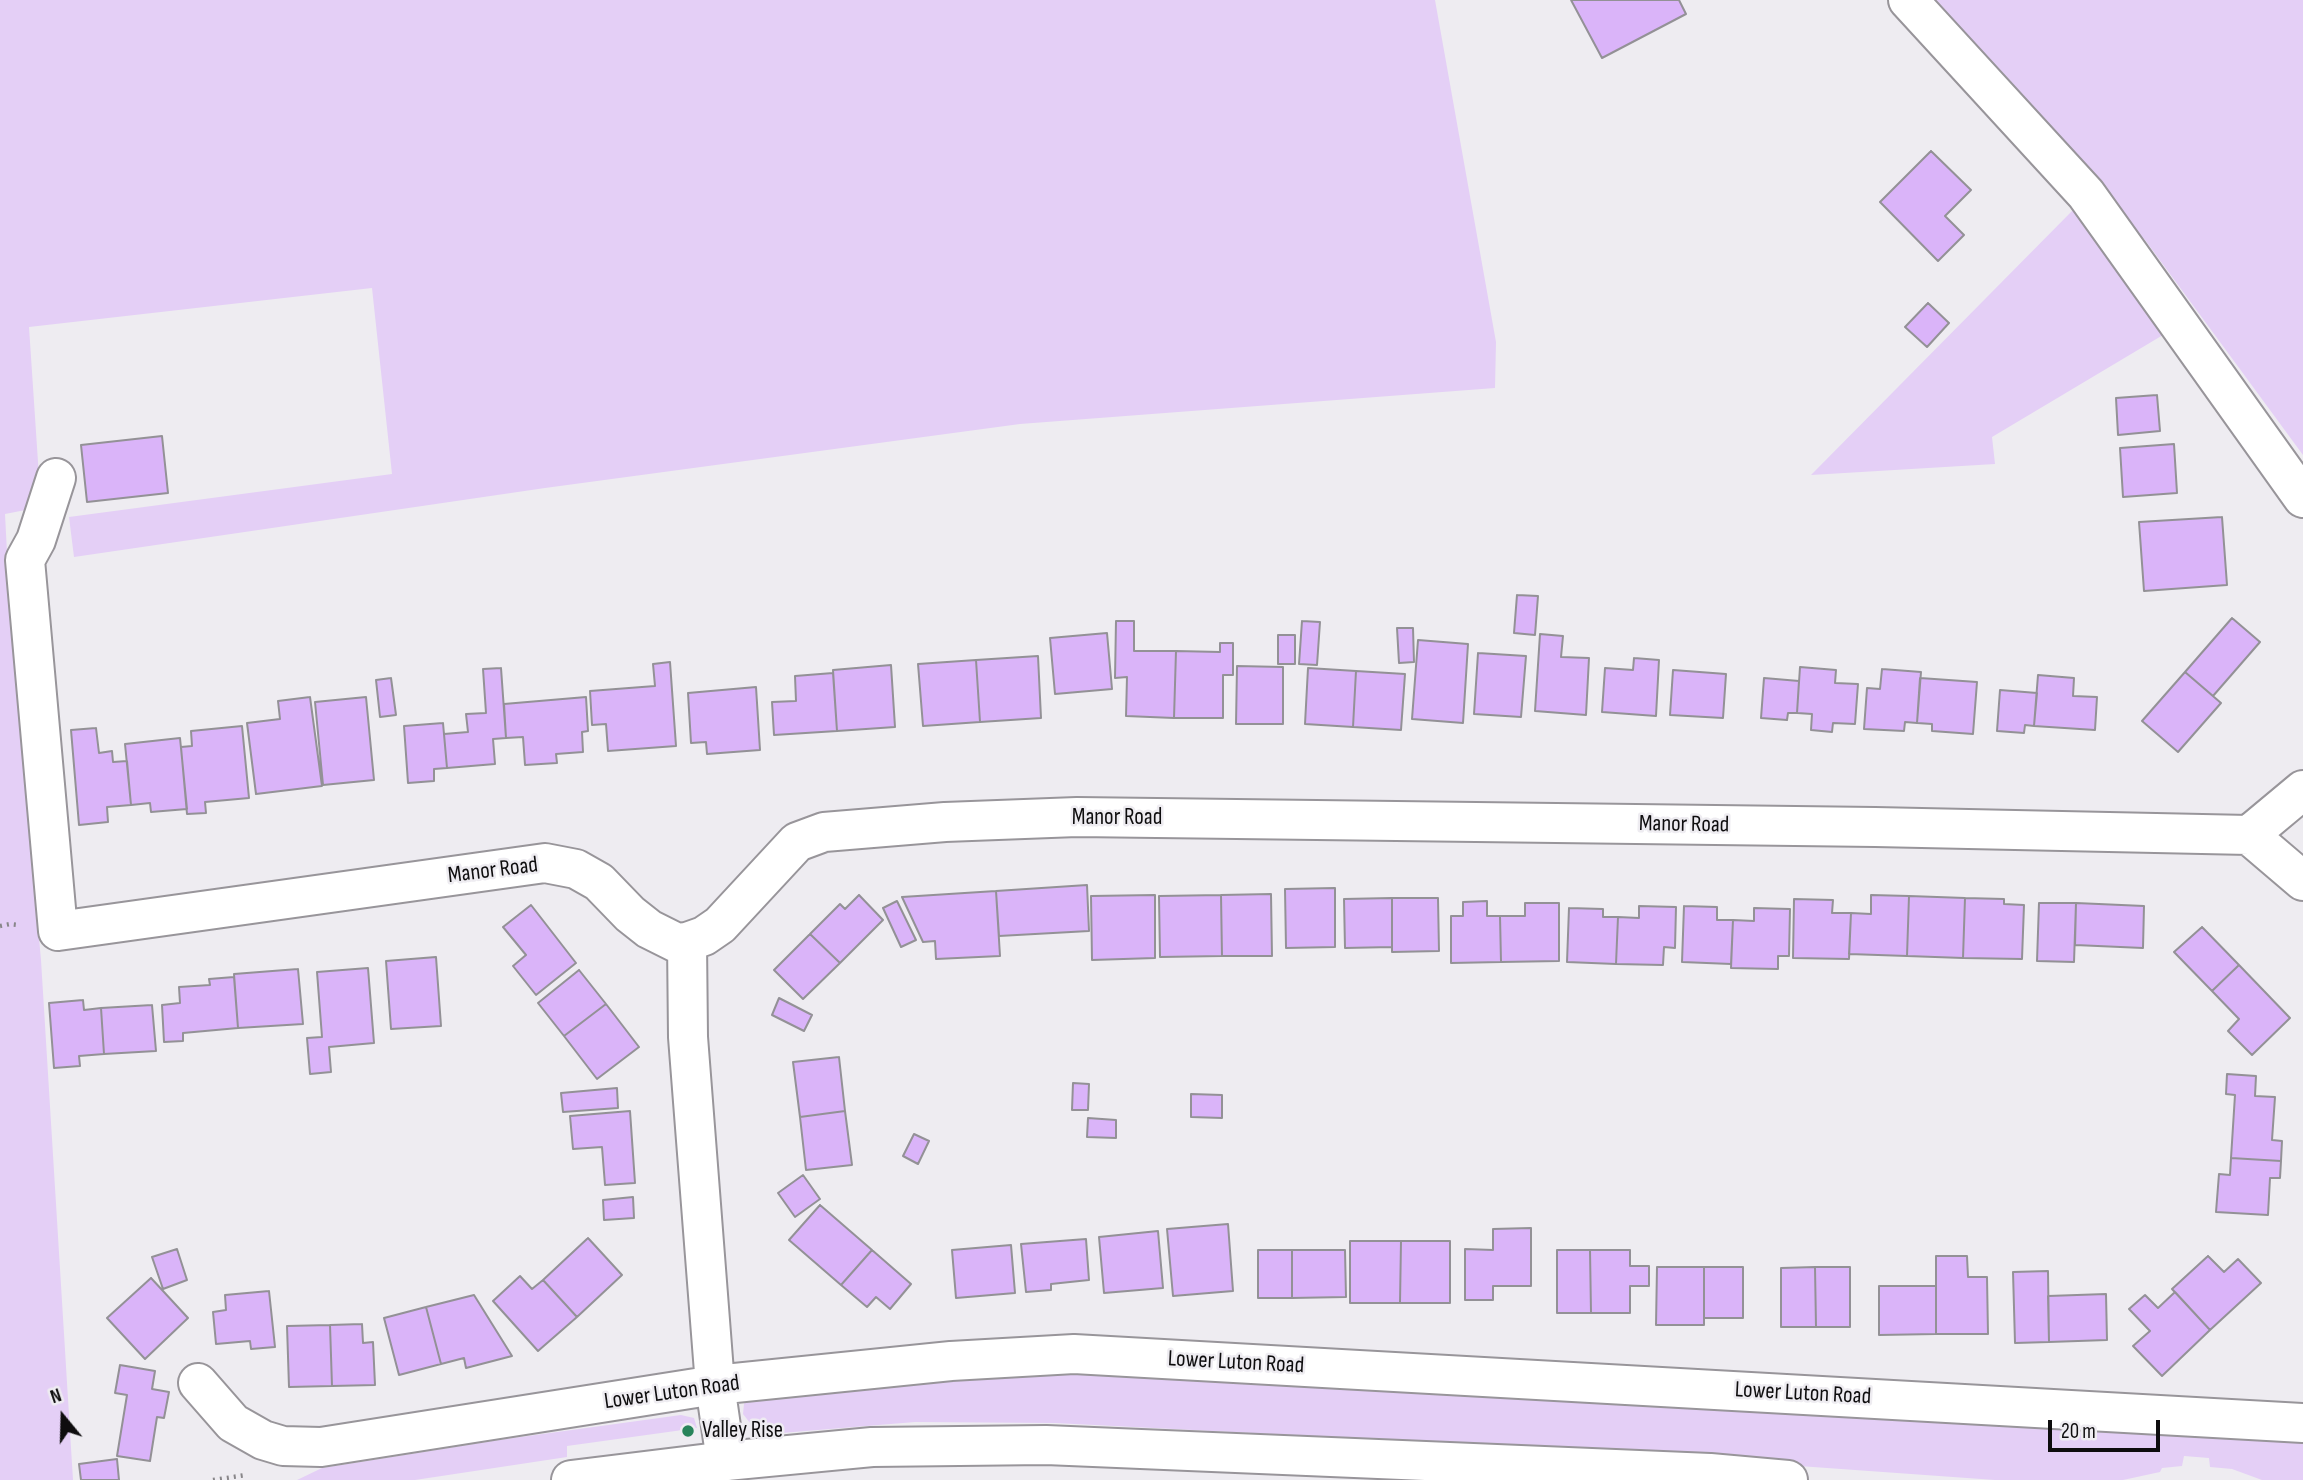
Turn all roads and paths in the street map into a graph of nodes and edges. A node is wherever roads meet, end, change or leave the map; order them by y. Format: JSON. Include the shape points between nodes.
{"nodes":[{"id":1,"x":1908,"y":0,"type":"edge"},
{"id":2,"x":56,"y":478,"type":"dead end"},
{"id":3,"x":2303,"y":498,"type":"edge"},
{"id":4,"x":2303,"y":790,"type":"edge"},
{"id":5,"x":2249,"y":835,"type":"junction"},
{"id":6,"x":2303,"y":881,"type":"edge"},
{"id":7,"x":687,"y":942,"type":"junction"},
{"id":8,"x":198,"y":1383,"type":"dead end"},
{"id":9,"x":715,"y":1385,"type":"junction"},
{"id":10,"x":2303,"y":1423,"type":"edge"},
{"id":11,"x":726,"y":1461,"type":"junction"},
{"id":12,"x":571,"y":1480,"type":"edge"},
{"id":13,"x":1788,"y":1480,"type":"edge"}],
"edges":[{"from":1,"to":3,"type":"street","via":[[2086,194]]},
{"from":2,"to":7,"type":"street","name":"Manor Road","via":[[25,560],[58,931],[545,863],[576,869],[599,882],[649,929],[677,943]]},
{"from":4,"to":5,"type":"street"},
{"from":5,"to":6,"type":"street"},
{"from":5,"to":7,"type":"street","name":"Manor Road","via":[[1077,817],[945,822],[824,832],[797,842],[720,925]]},
{"from":7,"to":9,"type":"street","via":[[688,1037]]},
{"from":8,"to":9,"type":"street","name":"Lower Luton Road","via":[[233,1423],[263,1440],[283,1446],[321,1447]]},
{"from":9,"to":10,"type":"street","name":"Lower Luton Road","via":[[951,1361],[1074,1354]]},
{"from":9,"to":11,"type":"street"},
{"from":11,"to":12,"type":"street"},
{"from":11,"to":13,"type":"street","via":[[872,1447],[1046,1445]]}]}
